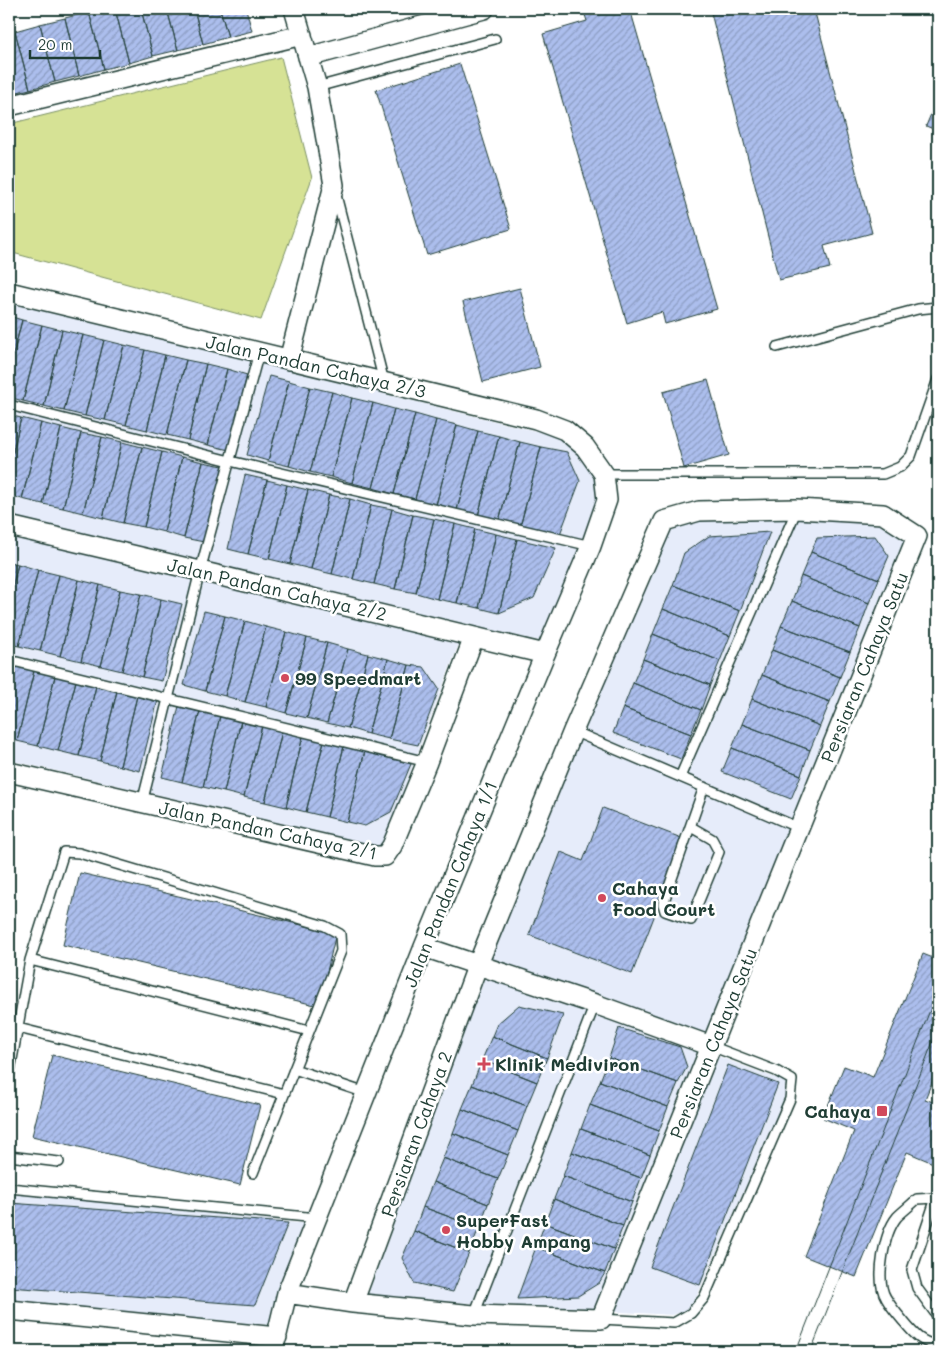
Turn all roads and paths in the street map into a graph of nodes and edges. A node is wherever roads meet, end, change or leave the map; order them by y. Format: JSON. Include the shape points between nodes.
{"nodes":[{"id":1,"x":294,"y":9,"type":"edge"},
{"id":2,"x":484,"y":9,"type":"edge"},
{"id":3,"x":302,"y":35,"type":"junction"},
{"id":4,"x":495,"y":39,"type":"dead end"},
{"id":5,"x":308,"y":57,"type":"junction"},
{"id":6,"x":317,"y":87,"type":"junction"},
{"id":7,"x":9,"y":106,"type":"edge"},
{"id":8,"x":334,"y":185,"type":"junction"},
{"id":9,"x":9,"y":292,"type":"edge"},
{"id":10,"x":938,"y":307,"type":"edge"},
{"id":11,"x":777,"y":347,"type":"dead end"},
{"id":12,"x":259,"y":352,"type":"junction"},
{"id":13,"x":289,"y":360,"type":"junction"},
{"id":14,"x":938,"y":379,"type":"edge"},
{"id":15,"x":384,"y":382,"type":"junction"},
{"id":16,"x":9,"y":405,"type":"edge"},
{"id":17,"x":230,"y":461,"type":"junction"},
{"id":18,"x":604,"y":474,"type":"junction"},
{"id":19,"x":797,"y":509,"type":"junction"},
{"id":20,"x":9,"y":526,"type":"edge"},
{"id":21,"x":591,"y":546,"type":"junction"},
{"id":22,"x":200,"y":570,"type":"junction"},
{"id":23,"x":474,"y":637,"type":"junction"},
{"id":24,"x":544,"y":654,"type":"junction"},
{"id":25,"x":9,"y":660,"type":"edge"},
{"id":26,"x":168,"y":698,"type":"junction"},
{"id":27,"x":573,"y":731,"type":"junction"},
{"id":28,"x":427,"y":762,"type":"junction"},
{"id":29,"x":9,"y":772,"type":"edge"},
{"id":30,"x":680,"y":777,"type":"junction"},
{"id":31,"x":704,"y":787,"type":"junction"},
{"id":32,"x":142,"y":803,"type":"junction"},
{"id":33,"x":691,"y":827,"type":"junction"},
{"id":34,"x":799,"y":828,"type":"junction"},
{"id":35,"x":424,"y":947,"type":"junction"},
{"id":36,"x":30,"y":960,"type":"junction"},
{"id":37,"x":478,"y":964,"type":"junction"},
{"id":38,"x":595,"y":1004,"type":"junction"},
{"id":39,"x":18,"y":1028,"type":"junction"},
{"id":40,"x":309,"y":1031,"type":"junction"},
{"id":41,"x":711,"y":1046,"type":"junction"},
{"id":42,"x":294,"y":1069,"type":"junction"},
{"id":43,"x":9,"y":1076,"type":"edge"},
{"id":44,"x":366,"y":1093,"type":"junction"},
{"id":45,"x":284,"y":1094,"type":"junction"},
{"id":46,"x":9,"y":1156,"type":"edge"},
{"id":47,"x":59,"y":1162,"type":"dead end"},
{"id":48,"x":253,"y":1173,"type":"dead end"},
{"id":49,"x":9,"y":1188,"type":"edge"},
{"id":50,"x":937,"y":1195,"type":"edge"},
{"id":51,"x":317,"y":1218,"type":"junction"},
{"id":52,"x":287,"y":1293,"type":"junction"},
{"id":53,"x":353,"y":1303,"type":"junction"},
{"id":54,"x":9,"y":1310,"type":"edge"},
{"id":55,"x":474,"y":1315,"type":"junction"},
{"id":56,"x":938,"y":1316,"type":"edge"},
{"id":57,"x":602,"y":1319,"type":"junction"},
{"id":58,"x":275,"y":1344,"type":"edge"},
{"id":59,"x":938,"y":1344,"type":"edge"}],
"edges":[{"from":1,"to":3,"type":"street"},
{"from":2,"to":5,"type":"street"},
{"from":3,"to":5,"type":"street"},
{"from":3,"to":7,"type":"street"},
{"from":4,"to":6,"type":"lane"},
{"from":5,"to":6,"type":"street"},
{"from":6,"to":8,"type":"street"},
{"from":8,"to":13,"type":"street"},
{"from":8,"to":15,"type":"lane"},
{"from":9,"to":12,"type":"street","name":"Jalan Pandan Cahaya 2/3"},
{"from":10,"to":11,"type":"lane","via":[[918,309]]},
{"from":12,"to":13,"type":"street","name":"Jalan Pandan Cahaya 2/3"},
{"from":12,"to":17,"type":"lane"},
{"from":13,"to":15,"type":"street","name":"Jalan Pandan Cahaya 2/3"},
{"from":14,"to":18,"type":"lane","via":[[911,456],[900,467],[883,474]]},
{"from":15,"to":18,"type":"street","name":"Jalan Pandan Cahaya 2/3","via":[[536,419],[565,430],[585,447]]},
{"from":16,"to":17,"type":"lane"},
{"from":17,"to":21,"type":"lane"},
{"from":17,"to":22,"type":"lane"},
{"from":18,"to":21,"type":"street","name":"Jalan Pandan Cahaya 1/1","via":[[606,500]]},
{"from":19,"to":27,"type":"street","name":"Persiaran Cahaya 2","via":[[699,511],[664,521]]},
{"from":19,"to":30,"type":"lane"},
{"from":19,"to":34,"type":"street","name":"Persiaran Cahaya Satu","via":[[883,514],[917,536]]},
{"from":20,"to":22,"type":"street","name":"Jalan Pandan Cahaya 2/2"},
{"from":21,"to":24,"type":"street","name":"Jalan Pandan Cahaya 1/1"},
{"from":22,"to":23,"type":"street","name":"Jalan Pandan Cahaya 2/2"},
{"from":22,"to":26,"type":"lane"},
{"from":23,"to":24,"type":"street","name":"Jalan Pandan Cahaya 2/2"},
{"from":23,"to":28,"type":"street","name":"Jalan Pandan Cahaya 2/1"},
{"from":24,"to":35,"type":"street","name":"Jalan Pandan Cahaya 1/1"},
{"from":25,"to":26,"type":"lane"},
{"from":26,"to":28,"type":"lane"},
{"from":26,"to":32,"type":"lane"},
{"from":27,"to":30,"type":"lane"},
{"from":27,"to":37,"type":"street","name":"Persiaran Cahaya 2"},
{"from":28,"to":32,"type":"street","name":"Jalan Pandan Cahaya 2/1","via":[[385,856]]},
{"from":29,"to":32,"type":"street","name":"Jalan Pandan Cahaya 2/1"},
{"from":30,"to":31,"type":"lane"},
{"from":31,"to":33,"type":"lane"},
{"from":31,"to":34,"type":"lane"},
{"from":33,"to":33,"type":"lane","via":[[663,904],[665,911],[691,920],[719,852],[712,839]]},
{"from":34,"to":41,"type":"street","name":"Persiaran Cahaya Satu"},
{"from":35,"to":37,"type":"street"},
{"from":35,"to":44,"type":"street","name":"Jalan Pandan Cahaya 1/1"},
{"from":36,"to":39,"type":"lane"},
{"from":36,"to":40,"type":"lane"},
{"from":36,"to":40,"type":"lane","via":[[64,852],[79,853],[325,926],[340,934],[341,950]]},
{"from":37,"to":38,"type":"street"},
{"from":37,"to":53,"type":"street","name":"Persiaran Cahaya 2"},
{"from":38,"to":41,"type":"street"},
{"from":38,"to":55,"type":"lane"},
{"from":39,"to":43,"type":"lane"},
{"from":39,"to":45,"type":"lane"},
{"from":40,"to":42,"type":"lane"},
{"from":41,"to":57,"type":"street","name":"Persiaran Cahaya Satu"},
{"from":41,"to":57,"type":"lane","via":[[792,1080],[790,1099],[704,1298],[691,1313],[674,1323]]},
{"from":42,"to":44,"type":"lane"},
{"from":42,"to":45,"type":"lane"},
{"from":44,"to":51,"type":"street","name":"Jalan Pandan Cahaya 1/1"},
{"from":45,"to":48,"type":"lane"},
{"from":46,"to":47,"type":"lane"},
{"from":49,"to":51,"type":"lane"},
{"from":50,"to":56,"type":"lane","via":[[912,1270],[917,1288]]},
{"from":50,"to":59,"type":"lane","via":[[917,1199],[896,1218],[885,1247],[881,1278],[884,1297],[914,1334],[930,1344]]},
{"from":51,"to":52,"type":"street","name":"Jalan Pandan Cahaya 1/1"},
{"from":52,"to":53,"type":"street"},
{"from":52,"to":58,"type":"street","name":"Jalan Pandan Cahaya 1/1"},
{"from":53,"to":55,"type":"street"},
{"from":54,"to":58,"type":"street"},
{"from":55,"to":57,"type":"street"}]}
